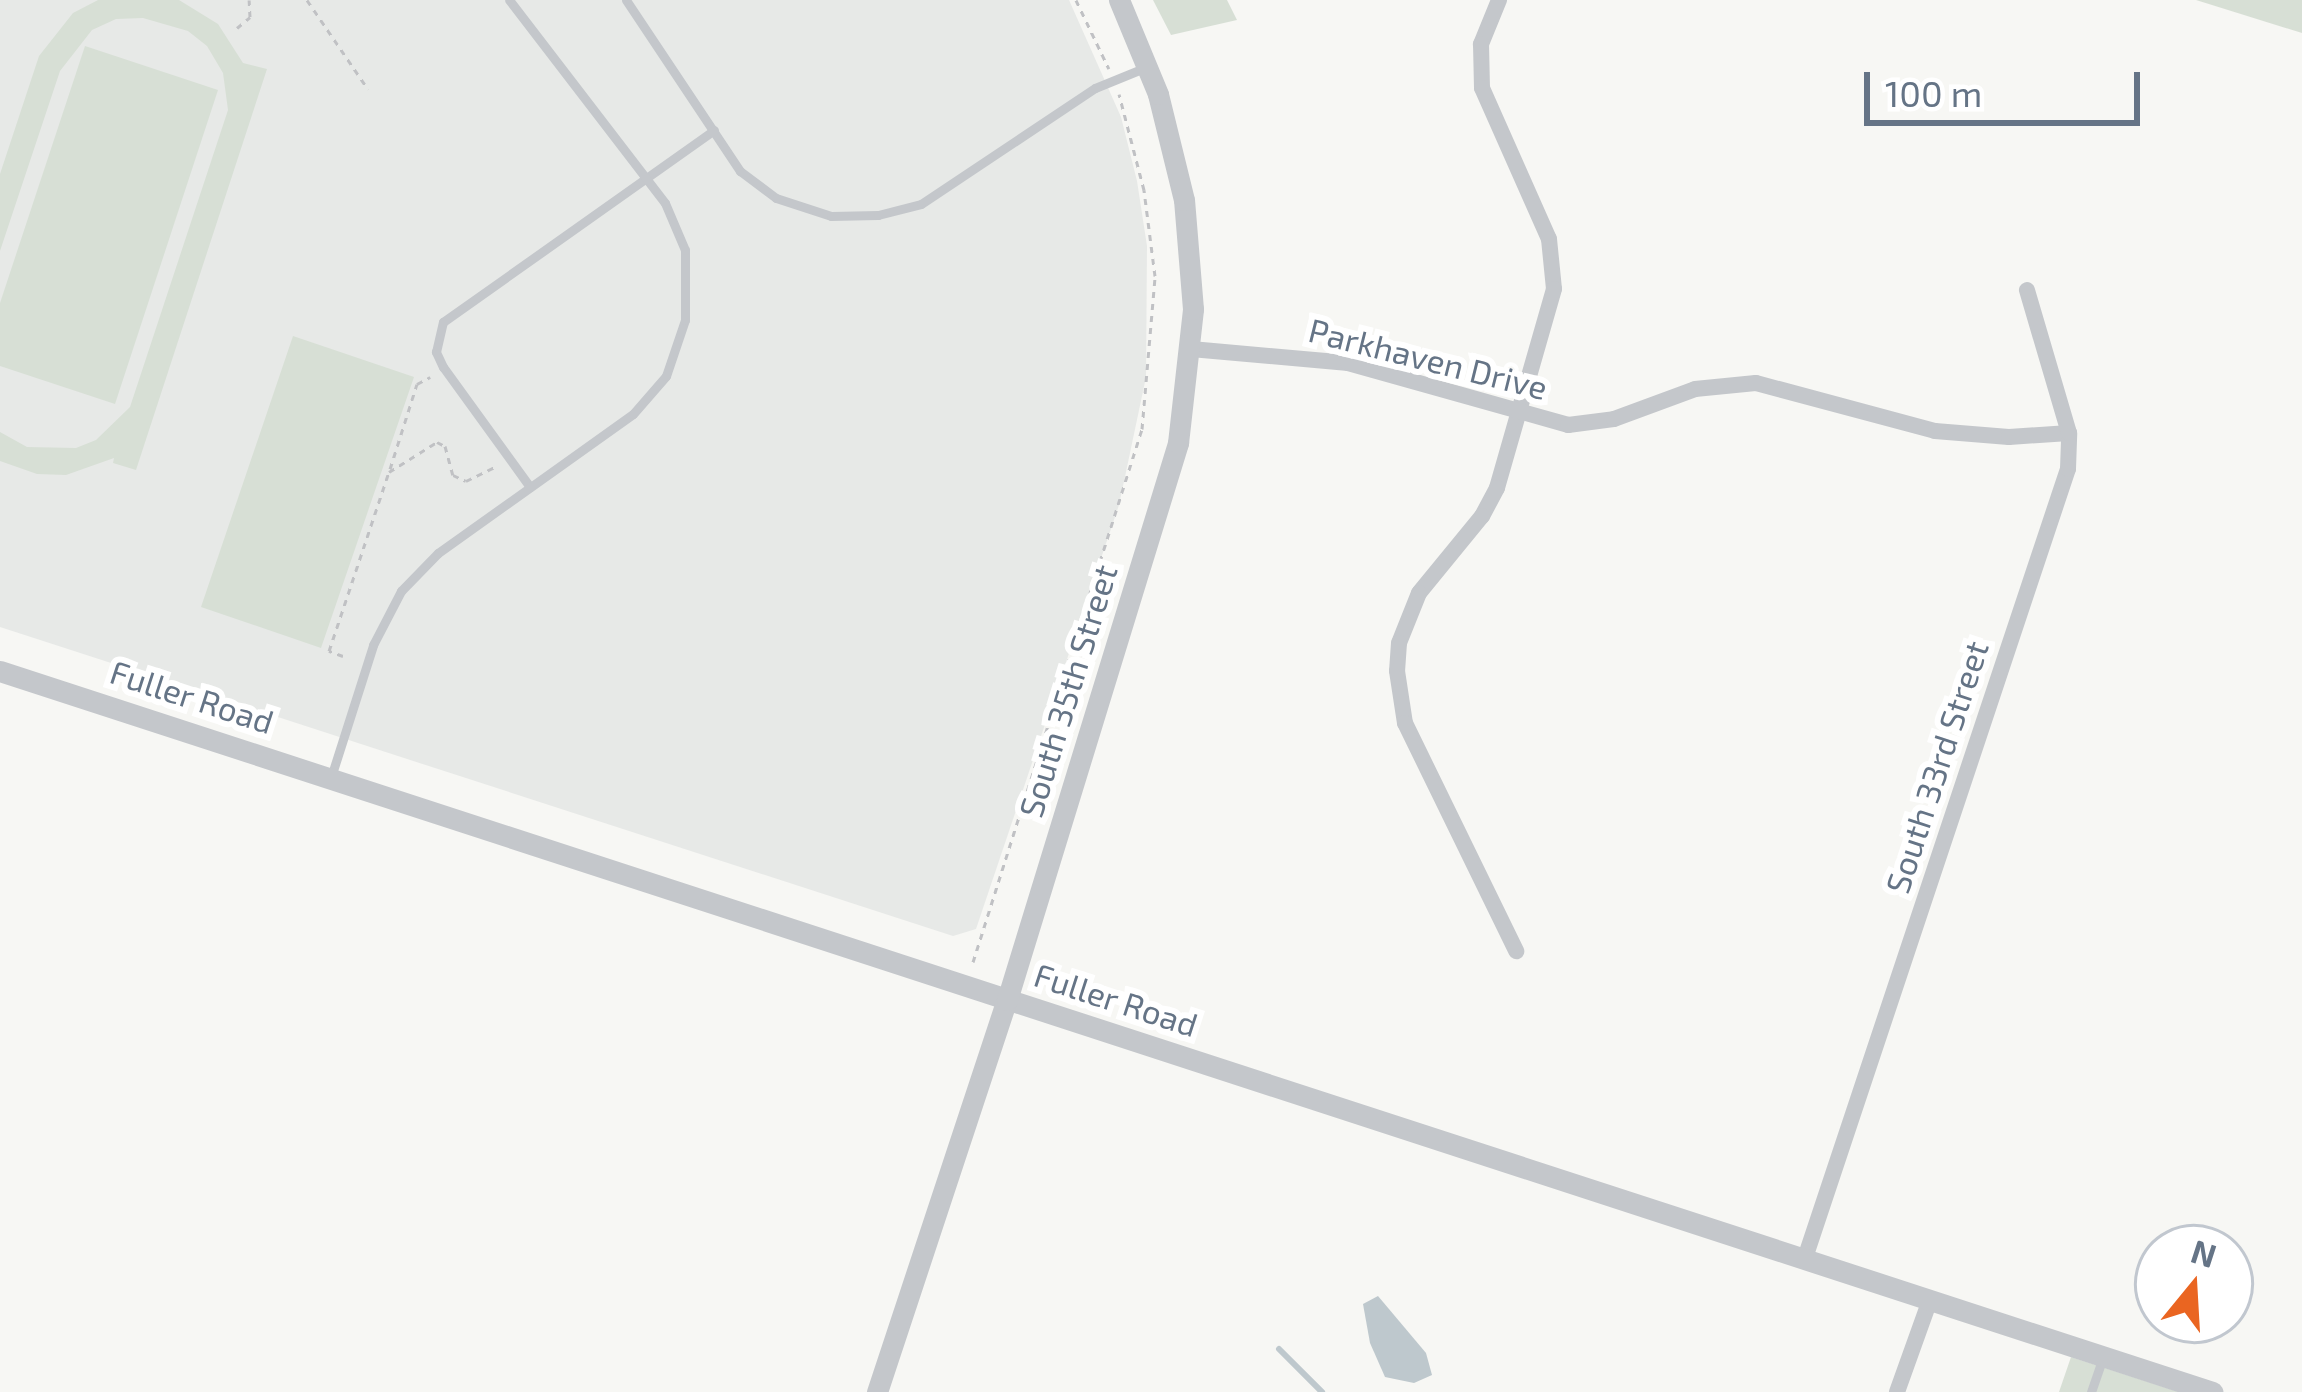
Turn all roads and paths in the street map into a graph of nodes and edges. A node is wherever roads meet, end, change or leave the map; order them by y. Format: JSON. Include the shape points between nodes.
{"nodes":[{"id":1,"x":248,"y":0,"type":"edge"},
{"id":2,"x":307,"y":0,"type":"edge"},
{"id":3,"x":509,"y":0,"type":"edge"},
{"id":4,"x":626,"y":0,"type":"edge"},
{"id":5,"x":1076,"y":0,"type":"edge"},
{"id":6,"x":1118,"y":0,"type":"edge"},
{"id":7,"x":1499,"y":0,"type":"edge"},
{"id":8,"x":237,"y":28,"type":"dead end"},
{"id":9,"x":1149,"y":67,"type":"junction"},
{"id":10,"x":1114,"y":79,"type":"junction"},
{"id":11,"x":368,"y":89,"type":"dead end"},
{"id":12,"x":714,"y":130,"type":"junction"},
{"id":13,"x":646,"y":177,"type":"junction"},
{"id":14,"x":2027,"y":290,"type":"dead end"},
{"id":15,"x":1191,"y":349,"type":"junction"},
{"id":16,"x":432,"y":376,"type":"dead end"},
{"id":17,"x":1520,"y":413,"type":"junction"},
{"id":18,"x":2068,"y":433,"type":"junction"},
{"id":19,"x":497,"y":466,"type":"dead end"},
{"id":20,"x":389,"y":472,"type":"junction"},
{"id":21,"x":530,"y":488,"type":"junction"},
{"id":22,"x":343,"y":656,"type":"dead end"},
{"id":23,"x":0,"y":671,"type":"edge"},
{"id":24,"x":331,"y":777,"type":"junction"},
{"id":25,"x":1516,"y":951,"type":"dead end"},
{"id":26,"x":973,"y":962,"type":"dead end"},
{"id":27,"x":1007,"y":1000,"type":"junction"},
{"id":28,"x":1805,"y":1258,"type":"junction"},
{"id":29,"x":1930,"y":1300,"type":"junction"},
{"id":30,"x":2103,"y":1357,"type":"junction"},
{"id":31,"x":877,"y":1392,"type":"edge"},
{"id":32,"x":1897,"y":1392,"type":"edge"},
{"id":33,"x":2091,"y":1392,"type":"edge"},
{"id":34,"x":2212,"y":1392,"type":"edge"}],
"edges":[{"from":1,"to":8,"type":"path","via":[[250,17]]},
{"from":2,"to":11,"type":"path"},
{"from":3,"to":13,"type":"lane"},
{"from":4,"to":12,"type":"lane"},
{"from":5,"to":10,"type":"path"},
{"from":6,"to":9,"type":"street","name":"South 35th Street"},
{"from":7,"to":17,"type":"street","via":[[1481,44],[1482,88],[1554,265]]},
{"from":9,"to":10,"type":"lane"},
{"from":9,"to":15,"type":"street","name":"South 35th Street","via":[[1184,200]]},
{"from":10,"to":12,"type":"lane","via":[[920,204],[878,215],[832,216],[776,198],[740,171]]},
{"from":10,"to":26,"type":"path","via":[[1151,231],[1149,388],[1125,497]]},
{"from":12,"to":13,"type":"lane"},
{"from":13,"to":21,"type":"lane","via":[[685,250],[689,296],[678,349],[633,414]]},
{"from":13,"to":21,"type":"lane","via":[[443,322],[436,338],[443,367]]},
{"from":14,"to":18,"type":"street","name":"South 33rd Street"},
{"from":15,"to":17,"type":"street","name":"Parkhaven Drive","via":[[1348,363]]},
{"from":15,"to":27,"type":"street","name":"South 35th Street","via":[[1163,501]]},
{"from":16,"to":20,"type":"path","via":[[417,384]]},
{"from":17,"to":18,"type":"street","name":"Parkhaven Drive","via":[[1592,423],[1695,389],[1756,382],[1935,430]]},
{"from":17,"to":25,"type":"street","via":[[1482,516],[1407,617],[1396,671],[1412,738]]},
{"from":18,"to":28,"type":"street","name":"South 33rd Street","via":[[2068,469]]},
{"from":19,"to":20,"type":"path","via":[[466,481],[454,475],[446,446],[437,442]]},
{"from":20,"to":22,"type":"path","via":[[329,651]]},
{"from":21,"to":24,"type":"lane","via":[[438,553],[401,591],[373,645]]},
{"from":23,"to":24,"type":"street","name":"Fuller Road"},
{"from":24,"to":27,"type":"street","name":"Fuller Road"},
{"from":27,"to":28,"type":"street","name":"Fuller Road"},
{"from":27,"to":31,"type":"street","name":"South 35th Street"},
{"from":28,"to":29,"type":"street","name":"Fuller Road"},
{"from":29,"to":30,"type":"street","name":"Fuller Road"},
{"from":29,"to":32,"type":"street"},
{"from":30,"to":33,"type":"lane"},
{"from":30,"to":34,"type":"street","name":"Fuller Road"}]}
